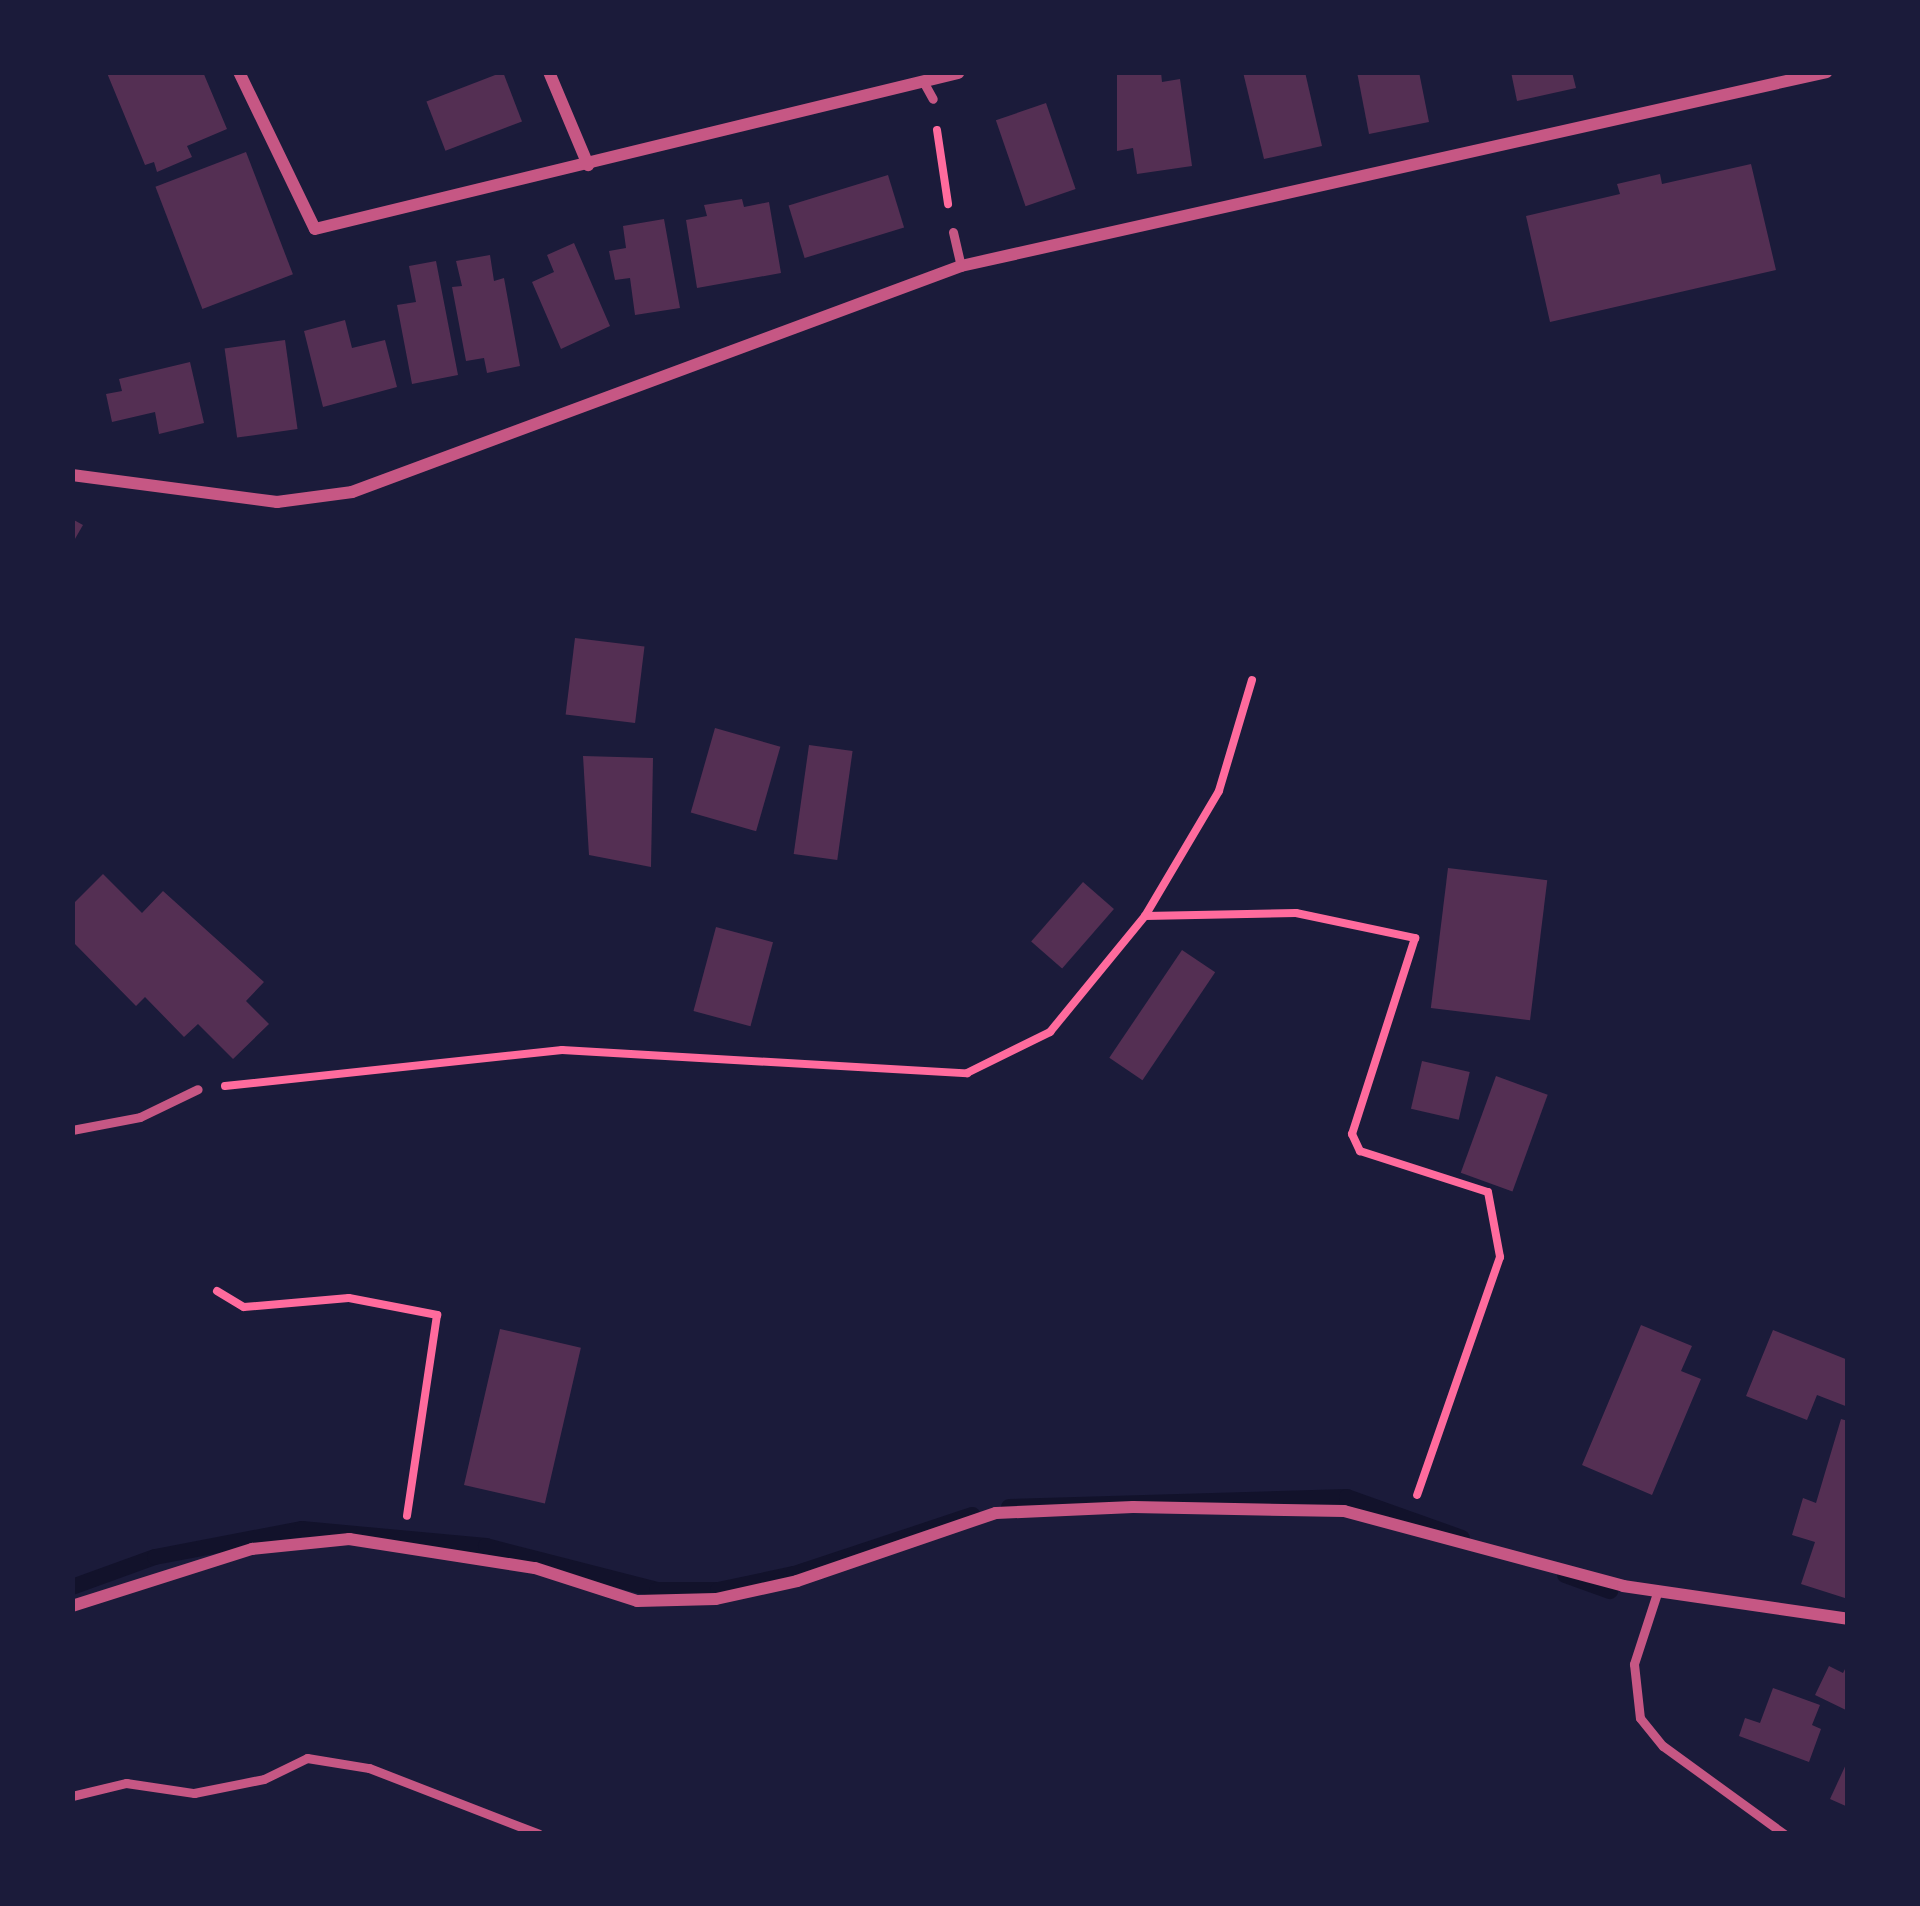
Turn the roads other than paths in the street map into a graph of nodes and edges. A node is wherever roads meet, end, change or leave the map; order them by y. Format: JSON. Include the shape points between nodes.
{"nodes":[{"id":1,"x":238,"y":72,"type":"edge"},
{"id":2,"x":548,"y":72,"type":"edge"},
{"id":3,"x":958,"y":72,"type":"edge"},
{"id":4,"x":1827,"y":72,"type":"edge"},
{"id":5,"x":925,"y":83,"type":"junction"},
{"id":6,"x":933,"y":99,"type":"road end"},
{"id":7,"x":588,"y":165,"type":"junction"},
{"id":8,"x":952,"y":232,"type":"road end"},
{"id":9,"x":961,"y":266,"type":"junction"},
{"id":10,"x":72,"y":475,"type":"edge"},
{"id":11,"x":198,"y":1089,"type":"road end"},
{"id":12,"x":72,"y":1130,"type":"edge"},
{"id":13,"x":1658,"y":1590,"type":"junction"},
{"id":14,"x":72,"y":1606,"type":"edge"},
{"id":15,"x":1848,"y":1619,"type":"edge"},
{"id":16,"x":72,"y":1796,"type":"edge"},
{"id":17,"x":539,"y":1834,"type":"edge"},
{"id":18,"x":1784,"y":1834,"type":"edge"}],
"edges":[{"from":1,"to":7,"type":"street","via":[[315,229]]},
{"from":2,"to":7,"type":"street"},
{"from":3,"to":5,"type":"street"},
{"from":4,"to":9,"type":"street"},
{"from":5,"to":6,"type":"lane"},
{"from":5,"to":7,"type":"street"},
{"from":8,"to":9,"type":"lane"},
{"from":9,"to":10,"type":"street","via":[[352,492],[278,502]]},
{"from":11,"to":12,"type":"lane","via":[[140,1117]]},
{"from":13,"to":14,"type":"street","via":[[1344,1511],[996,1513],[797,1581],[716,1599],[638,1601],[535,1568],[350,1539],[252,1549]]},
{"from":13,"to":15,"type":"street"},
{"from":13,"to":18,"type":"lane","via":[[1634,1664],[1640,1718],[1663,1746]]},
{"from":16,"to":17,"type":"lane","via":[[126,1783],[194,1793],[264,1779],[308,1758],[369,1768]]}]}
